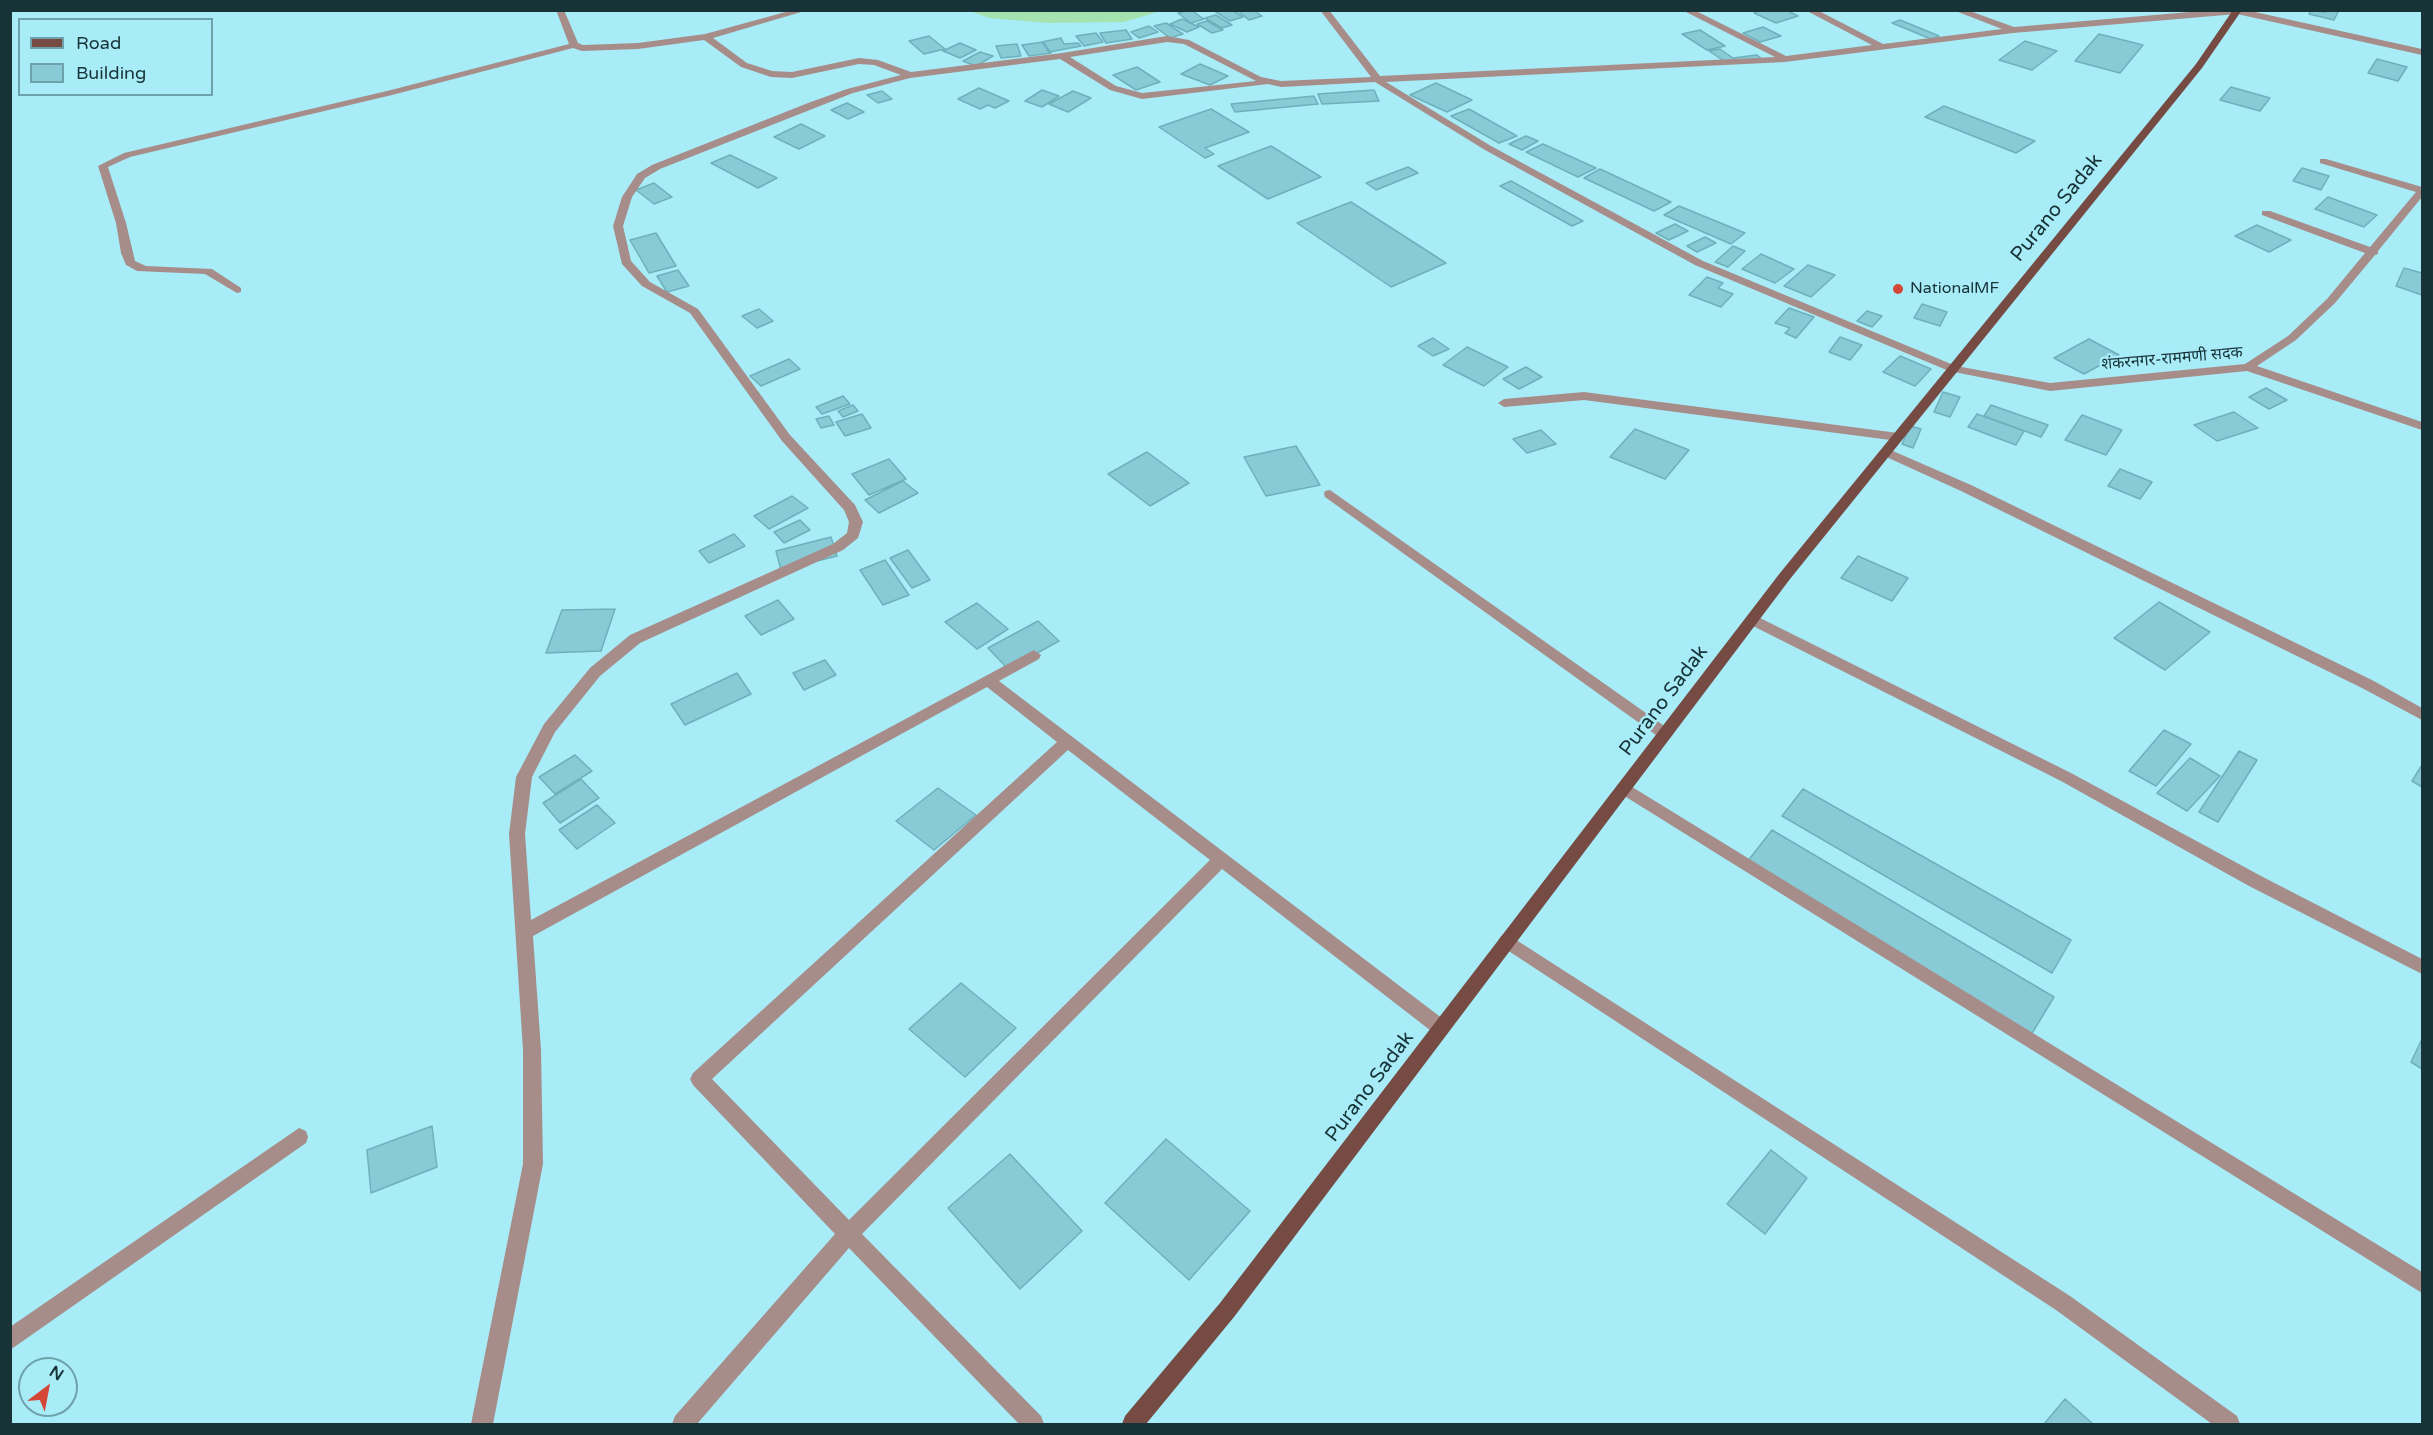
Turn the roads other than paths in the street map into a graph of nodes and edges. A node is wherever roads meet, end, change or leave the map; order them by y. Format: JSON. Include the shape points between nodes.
{"nodes":[{"id":1,"x":560,"y":10,"type":"edge"},
{"id":2,"x":804,"y":10,"type":"edge"},
{"id":3,"x":1324,"y":10,"type":"edge"},
{"id":4,"x":1686,"y":10,"type":"edge"},
{"id":5,"x":1809,"y":10,"type":"edge"},
{"id":6,"x":1957,"y":10,"type":"edge"},
{"id":7,"x":2112,"y":10,"type":"edge"},
{"id":8,"x":2238,"y":11,"type":"edge"},
{"id":9,"x":2148,"y":18,"type":"junction"},
{"id":10,"x":2013,"y":30,"type":"junction"},
{"id":11,"x":706,"y":37,"type":"junction"},
{"id":12,"x":574,"y":45,"type":"junction"},
{"id":13,"x":1882,"y":47,"type":"junction"},
{"id":14,"x":2422,"y":52,"type":"edge"},
{"id":15,"x":1062,"y":56,"type":"junction"},
{"id":16,"x":1785,"y":59,"type":"junction"},
{"id":17,"x":910,"y":75,"type":"junction"},
{"id":18,"x":1379,"y":81,"type":"junction"},
{"id":19,"x":1267,"y":82,"type":"junction"},
{"id":20,"x":2323,"y":160,"type":"dead end"},
{"id":21,"x":2422,"y":191,"type":"edge"},
{"id":22,"x":2266,"y":213,"type":"dead end"},
{"id":23,"x":2374,"y":252,"type":"junction"},
{"id":24,"x":237,"y":290,"type":"dead end"},
{"id":25,"x":2248,"y":367,"type":"junction"},
{"id":26,"x":1953,"y":369,"type":"junction"},
{"id":27,"x":1504,"y":403,"type":"dead end"},
{"id":28,"x":2422,"y":426,"type":"edge"},
{"id":29,"x":1898,"y":437,"type":"junction"},
{"id":30,"x":1886,"y":452,"type":"junction"},
{"id":31,"x":1330,"y":494,"type":"dead end"},
{"id":32,"x":1752,"y":619,"type":"junction"},
{"id":33,"x":1034,"y":655,"type":"dead end"},
{"id":34,"x":988,"y":680,"type":"junction"},
{"id":35,"x":2422,"y":716,"type":"edge"},
{"id":36,"x":1665,"y":734,"type":"junction"},
{"id":37,"x":1068,"y":741,"type":"junction"},
{"id":38,"x":1624,"y":788,"type":"junction"},
{"id":39,"x":1221,"y":859,"type":"junction"},
{"id":40,"x":524,"y":932,"type":"junction"},
{"id":41,"x":1507,"y":941,"type":"junction"},
{"id":42,"x":2422,"y":967,"type":"edge"},
{"id":43,"x":1441,"y":1028,"type":"junction"},
{"id":44,"x":300,"y":1137,"type":"dead end"},
{"id":45,"x":849,"y":1233,"type":"junction"},
{"id":46,"x":2422,"y":1284,"type":"edge"},
{"id":47,"x":10,"y":1340,"type":"edge"},
{"id":48,"x":482,"y":1425,"type":"edge"},
{"id":49,"x":683,"y":1425,"type":"edge"},
{"id":50,"x":1033,"y":1425,"type":"edge"},
{"id":51,"x":1133,"y":1425,"type":"edge"},
{"id":52,"x":2229,"y":1425,"type":"edge"}],
"edges":[{"from":1,"to":12,"type":"street"},
{"from":2,"to":11,"type":"street"},
{"from":3,"to":18,"type":"street"},
{"from":4,"to":16,"type":"street"},
{"from":5,"to":13,"type":"street"},
{"from":6,"to":10,"type":"street"},
{"from":7,"to":9,"type":"street"},
{"from":8,"to":9,"type":"street"},
{"from":8,"to":14,"type":"street"},
{"from":8,"to":26,"type":"main road","name":"Purano Sadak","via":[[2199,66]]},
{"from":9,"to":10,"type":"street"},
{"from":10,"to":13,"type":"street"},
{"from":11,"to":12,"type":"street","via":[[597,49]]},
{"from":11,"to":17,"type":"street","via":[[744,65],[771,74],[792,75],[860,61],[876,62]]},
{"from":12,"to":24,"type":"street","via":[[127,155],[103,166],[130,263],[146,269],[208,271]]},
{"from":13,"to":16,"type":"street"},
{"from":15,"to":17,"type":"street"},
{"from":15,"to":19,"type":"street","via":[[1153,40],[1178,40]]},
{"from":15,"to":19,"type":"street","via":[[1113,88],[1142,96]]},
{"from":16,"to":18,"type":"street"},
{"from":17,"to":40,"type":"street","via":[[849,91],[656,167],[641,176],[627,197],[618,226],[626,262],[646,284],[694,311],[786,438],[850,508],[856,522],[853,535],[838,547],[635,639],[595,672],[549,728],[524,777],[518,834]]},
{"from":18,"to":19,"type":"street"},
{"from":18,"to":26,"type":"street","name":"शंकरनगर-राममणी सदक","via":[[1488,148],[1699,263]]},
{"from":20,"to":21,"type":"street"},
{"from":21,"to":23,"type":"street"},
{"from":22,"to":23,"type":"street"},
{"from":23,"to":25,"type":"street","via":[[2292,338]]},
{"from":25,"to":26,"type":"street","name":"शंकरनगर-राममणी सदक","via":[[2050,387]]},
{"from":25,"to":28,"type":"street","name":"शंकरनगर-राममणी सदक"},
{"from":26,"to":29,"type":"main road","name":"Purano Sadak"},
{"from":27,"to":29,"type":"street","via":[[1584,396]]},
{"from":29,"to":30,"type":"main road","name":"Purano Sadak"},
{"from":30,"to":32,"type":"main road","name":"Purano Sadak"},
{"from":30,"to":35,"type":"street","via":[[2367,684]]},
{"from":31,"to":36,"type":"street"},
{"from":32,"to":36,"type":"main road","name":"Purano Sadak"},
{"from":32,"to":42,"type":"street","via":[[2066,777]]},
{"from":33,"to":34,"type":"street"},
{"from":34,"to":37,"type":"street"},
{"from":34,"to":40,"type":"street"},
{"from":36,"to":38,"type":"main road","name":"Purano Sadak"},
{"from":37,"to":39,"type":"street"},
{"from":37,"to":45,"type":"street","via":[[699,1079]]},
{"from":38,"to":41,"type":"main road","name":"Purano Sadak"},
{"from":38,"to":46,"type":"street"},
{"from":39,"to":43,"type":"street"},
{"from":39,"to":45,"type":"street"},
{"from":40,"to":48,"type":"street","via":[[532,1050],[533,1164]]},
{"from":41,"to":43,"type":"main road","name":"Purano Sadak"},
{"from":41,"to":52,"type":"street","via":[[2063,1303]]},
{"from":43,"to":51,"type":"main road","name":"Purano Sadak","via":[[1227,1310]]},
{"from":44,"to":47,"type":"street"},
{"from":45,"to":49,"type":"street"},
{"from":45,"to":50,"type":"street"}]}
